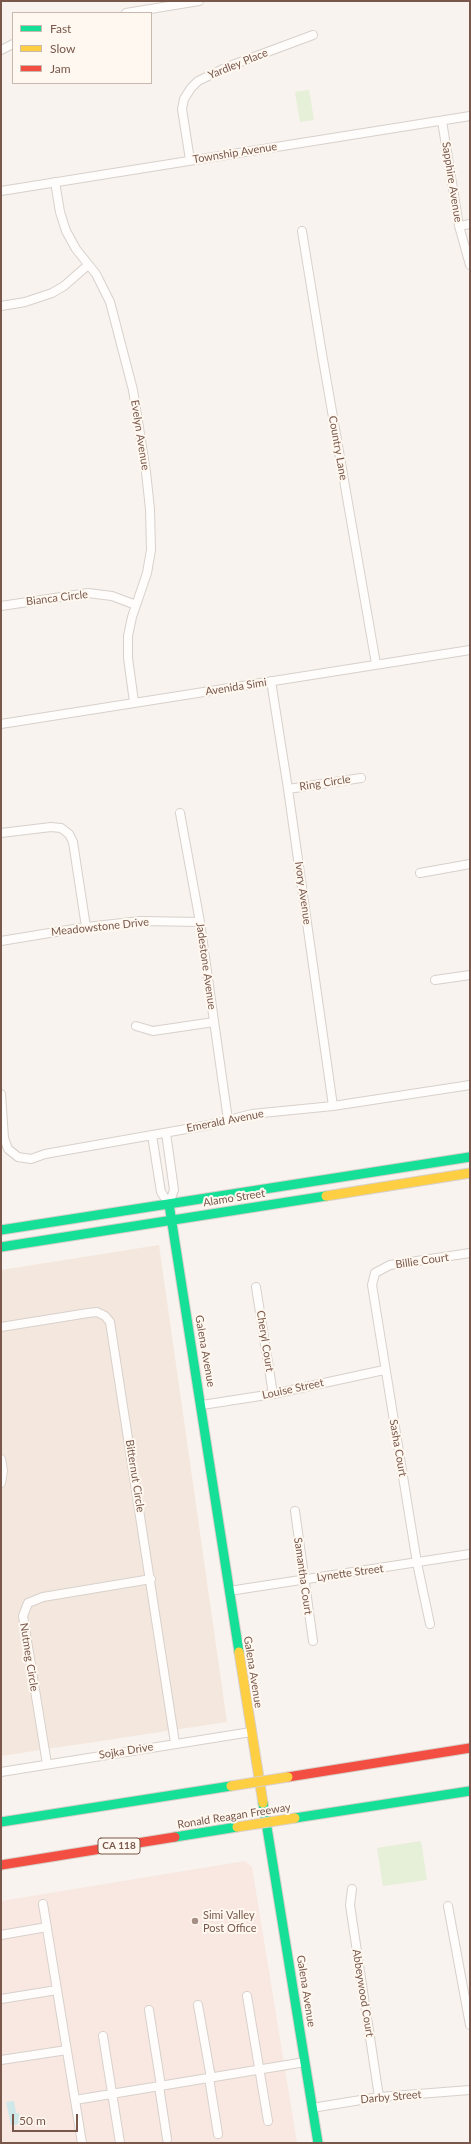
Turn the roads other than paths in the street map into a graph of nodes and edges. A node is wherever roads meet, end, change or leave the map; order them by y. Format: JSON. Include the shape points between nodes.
{"nodes":[{"id":1,"x":199,"y":1,"type":"edge"},
{"id":2,"x":132,"y":12,"type":"edge"},
{"id":3,"x":314,"y":35,"type":"dead end"},
{"id":4,"x":12,"y":44,"type":"edge"},
{"id":5,"x":1,"y":50,"type":"edge"},
{"id":6,"x":470,"y":116,"type":"edge"},
{"id":7,"x":442,"y":121,"type":"junction"},
{"id":8,"x":190,"y":160,"type":"junction"},
{"id":9,"x":55,"y":182,"type":"junction"},
{"id":10,"x":1,"y":190,"type":"edge"},
{"id":11,"x":470,"y":224,"type":"edge"},
{"id":12,"x":459,"y":226,"type":"junction"},
{"id":13,"x":302,"y":231,"type":"dead end"},
{"id":14,"x":88,"y":265,"type":"junction"},
{"id":15,"x":470,"y":265,"type":"edge"},
{"id":16,"x":1,"y":306,"type":"edge"},
{"id":17,"x":136,"y":605,"type":"junction"},
{"id":18,"x":1,"y":606,"type":"edge"},
{"id":19,"x":470,"y":650,"type":"edge"},
{"id":20,"x":376,"y":664,"type":"junction"},
{"id":21,"x":271,"y":681,"type":"junction"},
{"id":22,"x":134,"y":702,"type":"junction"},
{"id":23,"x":1,"y":724,"type":"edge"},
{"id":24,"x":361,"y":778,"type":"dead end"},
{"id":25,"x":288,"y":789,"type":"junction"},
{"id":26,"x":180,"y":813,"type":"dead end"},
{"id":27,"x":1,"y":833,"type":"edge"},
{"id":28,"x":470,"y":864,"type":"edge"},
{"id":29,"x":420,"y":873,"type":"dead end"},
{"id":30,"x":200,"y":922,"type":"junction"},
{"id":31,"x":86,"y":927,"type":"junction"},
{"id":32,"x":1,"y":940,"type":"edge"},
{"id":33,"x":470,"y":975,"type":"edge"},
{"id":34,"x":434,"y":980,"type":"dead end"},
{"id":35,"x":214,"y":1022,"type":"junction"},
{"id":36,"x":136,"y":1026,"type":"dead end"},
{"id":37,"x":470,"y":1085,"type":"edge"},
{"id":38,"x":1,"y":1094,"type":"edge"},
{"id":39,"x":333,"y":1106,"type":"junction"},
{"id":40,"x":228,"y":1120,"type":"junction"},
{"id":41,"x":166,"y":1133,"type":"junction"},
{"id":42,"x":152,"y":1135,"type":"junction"},
{"id":43,"x":470,"y":1157,"type":"edge"},
{"id":44,"x":470,"y":1173,"type":"edge"},
{"id":45,"x":169,"y":1204,"type":"junction"},
{"id":46,"x":170,"y":1220,"type":"junction"},
{"id":47,"x":1,"y":1230,"type":"edge"},
{"id":48,"x":1,"y":1247,"type":"edge"},
{"id":49,"x":470,"y":1254,"type":"edge"},
{"id":50,"x":375,"y":1273,"type":"joint"},
{"id":51,"x":256,"y":1287,"type":"dead end"},
{"id":52,"x":1,"y":1327,"type":"edge"},
{"id":53,"x":384,"y":1370,"type":"junction"},
{"id":54,"x":273,"y":1394,"type":"junction"},
{"id":55,"x":202,"y":1405,"type":"junction"},
{"id":56,"x":1,"y":1459,"type":"edge"},
{"id":57,"x":1,"y":1483,"type":"edge"},
{"id":58,"x":295,"y":1512,"type":"dead end"},
{"id":59,"x":470,"y":1554,"type":"edge"},
{"id":60,"x":417,"y":1563,"type":"junction"},
{"id":61,"x":151,"y":1580,"type":"junction"},
{"id":62,"x":303,"y":1580,"type":"junction"},
{"id":63,"x":229,"y":1590,"type":"junction"},
{"id":64,"x":430,"y":1624,"type":"dead end"},
{"id":65,"x":312,"y":1641,"type":"dead end"},
{"id":66,"x":250,"y":1732,"type":"junction"},
{"id":67,"x":175,"y":1743,"type":"junction"},
{"id":68,"x":470,"y":1748,"type":"edge"},
{"id":69,"x":47,"y":1764,"type":"junction"},
{"id":70,"x":1,"y":1772,"type":"edge"},
{"id":71,"x":470,"y":1791,"type":"edge"},
{"id":72,"x":1,"y":1822,"type":"edge"},
{"id":73,"x":1,"y":1866,"type":"edge"},
{"id":74,"x":352,"y":1888,"type":"dead end"},
{"id":75,"x":43,"y":1904,"type":"dead end"},
{"id":76,"x":448,"y":1906,"type":"dead end"},
{"id":77,"x":47,"y":1927,"type":"junction"},
{"id":78,"x":1,"y":1935,"type":"edge"},
{"id":79,"x":57,"y":1990,"type":"junction"},
{"id":80,"x":247,"y":1996,"type":"dead end"},
{"id":81,"x":1,"y":1999,"type":"edge"},
{"id":82,"x":198,"y":2005,"type":"dead end"},
{"id":83,"x":149,"y":2010,"type":"dead end"},
{"id":84,"x":470,"y":2025,"type":"edge"},
{"id":85,"x":102,"y":2036,"type":"dead end"},
{"id":86,"x":67,"y":2050,"type":"junction"},
{"id":87,"x":1,"y":2060,"type":"edge"},
{"id":88,"x":305,"y":2062,"type":"junction"},
{"id":89,"x":259,"y":2070,"type":"junction"},
{"id":90,"x":210,"y":2078,"type":"junction"},
{"id":91,"x":160,"y":2086,"type":"junction"},
{"id":92,"x":470,"y":2090,"type":"edge"},
{"id":93,"x":112,"y":2094,"type":"junction"},
{"id":94,"x":379,"y":2097,"type":"junction"},
{"id":95,"x":75,"y":2100,"type":"junction"},
{"id":96,"x":312,"y":2108,"type":"junction"},
{"id":97,"x":268,"y":2121,"type":"dead end"},
{"id":98,"x":218,"y":2134,"type":"dead end"},
{"id":99,"x":167,"y":2139,"type":"dead end"},
{"id":100,"x":82,"y":2143,"type":"edge"},
{"id":101,"x":120,"y":2143,"type":"edge"},
{"id":102,"x":318,"y":2143,"type":"edge"}],
"edges":[{"from":1,"to":2,"type":"street"},
{"from":3,"to":8,"type":"street","name":"Yardley Place","via":[[227,67],[198,81],[190,88],[184,98],[182,109]]},
{"from":4,"to":5,"type":"street"},
{"from":6,"to":7,"type":"street","name":"Township Avenue"},
{"from":7,"to":8,"type":"street","name":"Township Avenue"},
{"from":7,"to":12,"type":"street","name":"Sapphire Avenue"},
{"from":8,"to":9,"type":"street","name":"Township Avenue"},
{"from":9,"to":10,"type":"street","name":"Township Avenue"},
{"from":9,"to":14,"type":"street","name":"Evelyn Avenue","via":[[66,231]]},
{"from":11,"to":12,"type":"street"},
{"from":12,"to":15,"type":"street","name":"Sapphire Avenue"},
{"from":13,"to":20,"type":"street","name":"Country Lane"},
{"from":14,"to":16,"type":"street","via":[[52,293],[25,302]]},
{"from":14,"to":17,"type":"street","name":"Evelyn Avenue","via":[[105,288],[118,329],[133,390],[146,472],[151,550],[147,573]]},
{"from":17,"to":18,"type":"street","name":"Bianca Circle","via":[[112,596],[88,593]]},
{"from":17,"to":22,"type":"street","name":"Evelyn Avenue","via":[[128,636]]},
{"from":19,"to":20,"type":"street","name":"Avenida Simi"},
{"from":20,"to":21,"type":"street","name":"Avenida Simi"},
{"from":21,"to":22,"type":"street","name":"Avenida Simi"},
{"from":21,"to":25,"type":"street","name":"Ivory Avenue"},
{"from":22,"to":23,"type":"street","name":"Avenida Simi"},
{"from":24,"to":25,"type":"street","name":"Ring Circle"},
{"from":25,"to":39,"type":"street","name":"Ivory Avenue"},
{"from":26,"to":30,"type":"street","name":"Jadestone Avenue"},
{"from":27,"to":31,"type":"street","via":[[51,827],[61,828],[69,834],[73,842]]},
{"from":28,"to":29,"type":"street"},
{"from":30,"to":31,"type":"street","name":"Meadowstone Drive","via":[[141,921]]},
{"from":30,"to":35,"type":"street","name":"Jadestone Avenue"},
{"from":31,"to":32,"type":"street","name":"Meadowstone Drive"},
{"from":33,"to":34,"type":"street"},
{"from":35,"to":36,"type":"street","via":[[153,1031]]},
{"from":35,"to":40,"type":"street","name":"Jadestone Avenue"},
{"from":37,"to":39,"type":"street","name":"Emerald Avenue"},
{"from":38,"to":42,"type":"street","name":"Emerald Avenue","via":[[4,1138],[8,1148],[18,1157],[31,1159],[45,1154]]},
{"from":39,"to":40,"type":"street","name":"Emerald Avenue","via":[[252,1114]]},
{"from":40,"to":41,"type":"street","name":"Emerald Avenue"},
{"from":41,"to":42,"type":"street","name":"Emerald Avenue"},
{"from":41,"to":45,"type":"street","name":"Galena Avenue","via":[[174,1190]]},
{"from":42,"to":45,"type":"street","name":"Galena Avenue","via":[[161,1192]]},
{"from":43,"to":45,"type":"main road","name":"Alamo Street"},
{"from":44,"to":46,"type":"main road","name":"Alamo Street"},
{"from":45,"to":46,"type":"main road","name":"Galena Avenue"},
{"from":45,"to":47,"type":"main road","name":"Alamo Street"},
{"from":46,"to":48,"type":"main road","name":"Alamo Street"},
{"from":46,"to":55,"type":"main road","name":"Galena Avenue"},
{"from":49,"to":50,"type":"street","name":"Billie Court","via":[[390,1265]]},
{"from":50,"to":53,"type":"street","name":"Sasha Court","via":[[372,1285]]},
{"from":51,"to":54,"type":"street","name":"Cheryl Court"},
{"from":52,"to":61,"type":"street","name":"Bitternut Circle","via":[[92,1312],[105,1316],[110,1322]]},
{"from":53,"to":54,"type":"street","name":"Louise Street"},
{"from":53,"to":60,"type":"street","name":"Sasha Court"},
{"from":54,"to":55,"type":"street","name":"Louise Street"},
{"from":55,"to":63,"type":"main road","name":"Galena Avenue"},
{"from":56,"to":57,"type":"street"},
{"from":58,"to":62,"type":"street","name":"Samantha Court"},
{"from":59,"to":60,"type":"street","name":"Lynette Street"},
{"from":60,"to":62,"type":"street","name":"Lynette Street"},
{"from":60,"to":64,"type":"street","name":"Sasha Court"},
{"from":61,"to":67,"type":"street","name":"Bitternut Circle"},
{"from":61,"to":69,"type":"street","name":"Nutmeg Circle","via":[[43,1596],[28,1603],[23,1616]]},
{"from":62,"to":63,"type":"street","name":"Lynette Street"},
{"from":62,"to":65,"type":"street","name":"Samantha Court"},
{"from":63,"to":66,"type":"main road","name":"Galena Avenue"},
{"from":66,"to":67,"type":"street","name":"Sojka Drive"},
{"from":66,"to":88,"type":"main road","name":"Galena Avenue"},
{"from":67,"to":69,"type":"street","name":"Sojka Drive"},
{"from":68,"to":72,"type":"main road","bridge":true},
{"from":69,"to":70,"type":"street","name":"Sojka Drive"},
{"from":71,"to":73,"type":"main road","name":"Ronald Reagan Freeway","number":"CA 118","bridge":true},
{"from":74,"to":94,"type":"street","name":"Abbeywood Court","via":[[350,1905]]},
{"from":75,"to":77,"type":"street"},
{"from":76,"to":84,"type":"street"},
{"from":77,"to":78,"type":"street"},
{"from":77,"to":79,"type":"street"},
{"from":79,"to":81,"type":"street"},
{"from":79,"to":86,"type":"street"},
{"from":80,"to":89,"type":"street"},
{"from":82,"to":90,"type":"street"},
{"from":83,"to":91,"type":"street"},
{"from":85,"to":93,"type":"street"},
{"from":86,"to":87,"type":"street"},
{"from":86,"to":95,"type":"street"},
{"from":88,"to":89,"type":"street"},
{"from":88,"to":96,"type":"main road","name":"Galena Avenue"},
{"from":89,"to":90,"type":"street"},
{"from":89,"to":97,"type":"street"},
{"from":90,"to":91,"type":"street"},
{"from":90,"to":98,"type":"street"},
{"from":91,"to":93,"type":"street"},
{"from":91,"to":99,"type":"street"},
{"from":92,"to":94,"type":"street","name":"Darby Street"},
{"from":93,"to":95,"type":"street"},
{"from":93,"to":101,"type":"street"},
{"from":94,"to":96,"type":"street","name":"Darby Street"},
{"from":95,"to":100,"type":"street"},
{"from":96,"to":102,"type":"main road","name":"Galena Avenue"}]}
